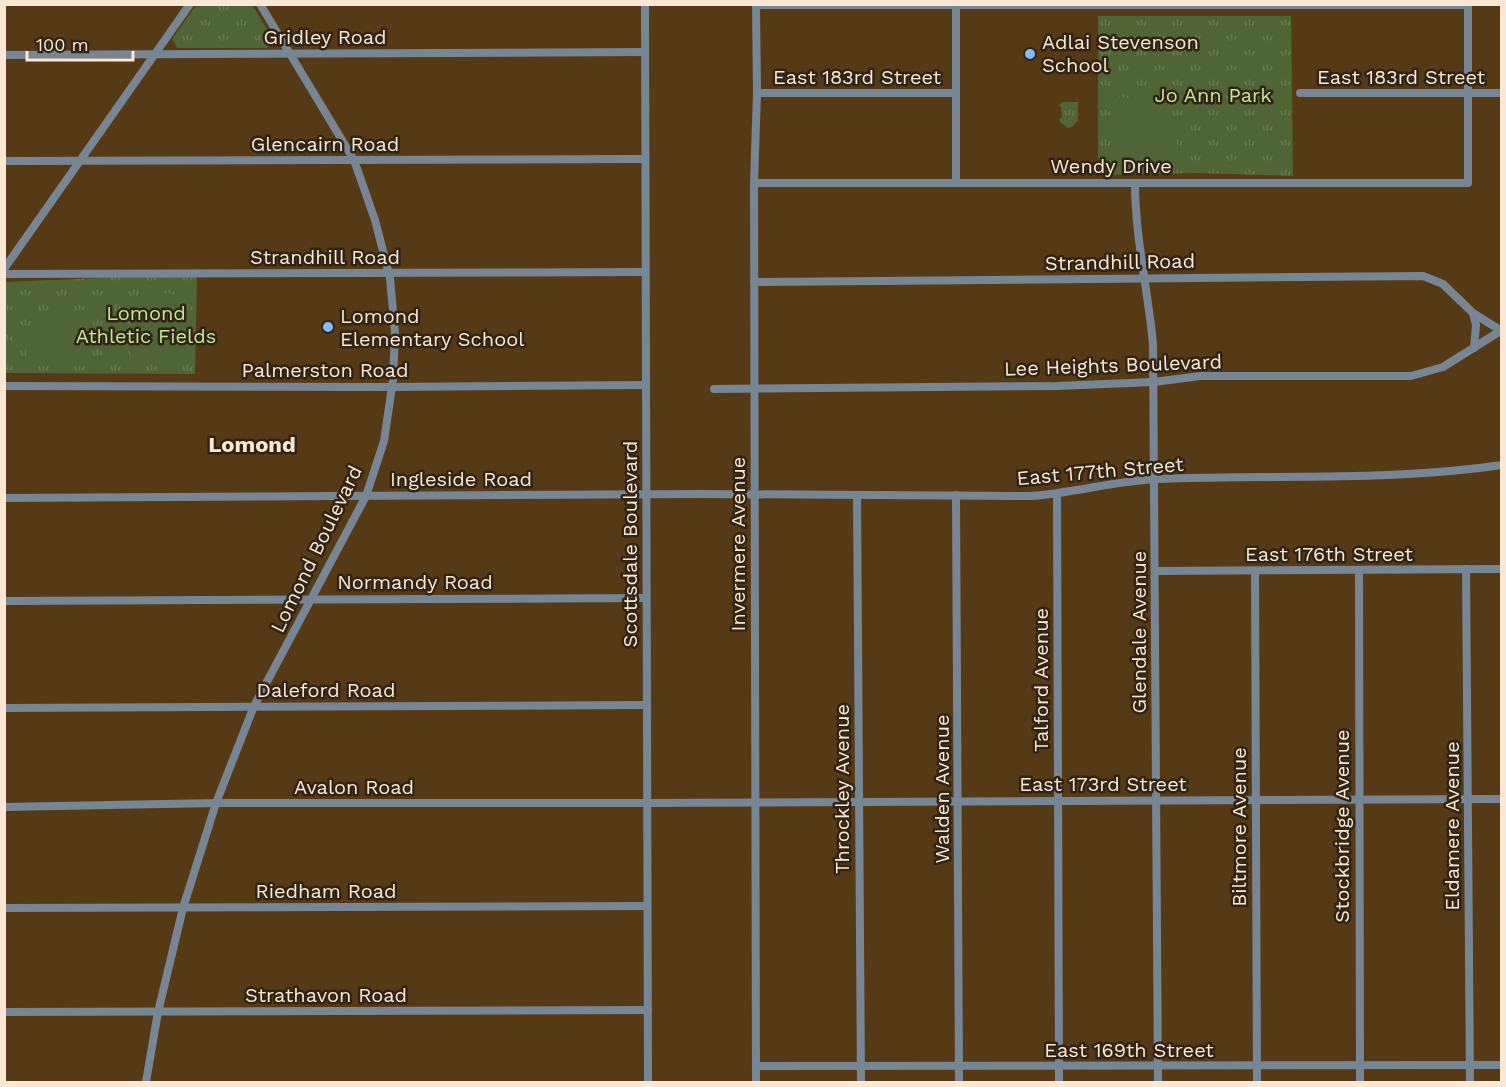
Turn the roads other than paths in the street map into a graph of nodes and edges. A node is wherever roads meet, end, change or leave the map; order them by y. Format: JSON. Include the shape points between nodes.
{"nodes":[{"id":1,"x":190,"y":4,"type":"edge"},
{"id":2,"x":260,"y":4,"type":"edge"},
{"id":3,"x":645,"y":4,"type":"edge"},
{"id":4,"x":756,"y":5,"type":"edge"},
{"id":5,"x":956,"y":5,"type":"edge"},
{"id":6,"x":1114,"y":5,"type":"edge"},
{"id":7,"x":1468,"y":5,"type":"edge"},
{"id":8,"x":645,"y":52,"type":"junction"},
{"id":9,"x":290,"y":53,"type":"junction"},
{"id":10,"x":155,"y":54,"type":"junction"},
{"id":11,"x":4,"y":55,"type":"edge"},
{"id":12,"x":757,"y":93,"type":"junction"},
{"id":13,"x":956,"y":93,"type":"junction"},
{"id":14,"x":1300,"y":93,"type":"dead end"},
{"id":15,"x":1468,"y":93,"type":"junction"},
{"id":16,"x":1502,"y":93,"type":"edge"},
{"id":17,"x":645,"y":159,"type":"junction"},
{"id":18,"x":80,"y":160,"type":"junction"},
{"id":19,"x":354,"y":160,"type":"junction"},
{"id":20,"x":4,"y":161,"type":"edge"},
{"id":21,"x":956,"y":182,"type":"junction"},
{"id":22,"x":754,"y":183,"type":"junction"},
{"id":23,"x":1135,"y":183,"type":"junction"},
{"id":24,"x":4,"y":269,"type":"edge"},
{"id":25,"x":645,"y":272,"type":"junction"},
{"id":26,"x":389,"y":273,"type":"junction"},
{"id":27,"x":4,"y":274,"type":"edge"},
{"id":28,"x":1145,"y":278,"type":"junction"},
{"id":29,"x":754,"y":282,"type":"junction"},
{"id":30,"x":1473,"y":313,"type":"junction"},
{"id":31,"x":1501,"y":330,"type":"edge"},
{"id":32,"x":1474,"y":348,"type":"junction"},
{"id":33,"x":1154,"y":382,"type":"junction"},
{"id":34,"x":646,"y":385,"type":"junction"},
{"id":35,"x":4,"y":386,"type":"edge"},
{"id":36,"x":391,"y":387,"type":"junction"},
{"id":37,"x":754,"y":388,"type":"junction"},
{"id":38,"x":714,"y":389,"type":"dead end"},
{"id":39,"x":1502,"y":465,"type":"edge"},
{"id":40,"x":1154,"y":479,"type":"junction"},
{"id":41,"x":702,"y":494,"type":"joint"},
{"id":42,"x":754,"y":494,"type":"junction"},
{"id":43,"x":1057,"y":494,"type":"junction"},
{"id":44,"x":647,"y":495,"type":"junction"},
{"id":45,"x":857,"y":495,"type":"junction"},
{"id":46,"x":956,"y":495,"type":"junction"},
{"id":47,"x":366,"y":496,"type":"junction"},
{"id":48,"x":4,"y":498,"type":"edge"},
{"id":49,"x":1466,"y":569,"type":"junction"},
{"id":50,"x":1502,"y":569,"type":"edge"},
{"id":51,"x":1359,"y":570,"type":"junction"},
{"id":52,"x":1156,"y":571,"type":"junction"},
{"id":53,"x":1255,"y":571,"type":"junction"},
{"id":54,"x":646,"y":598,"type":"junction"},
{"id":55,"x":311,"y":599,"type":"junction"},
{"id":56,"x":4,"y":601,"type":"edge"},
{"id":57,"x":647,"y":705,"type":"junction"},
{"id":58,"x":254,"y":706,"type":"junction"},
{"id":59,"x":4,"y":708,"type":"edge"},
{"id":60,"x":1468,"y":799,"type":"junction"},
{"id":61,"x":1502,"y":799,"type":"edge"},
{"id":62,"x":1359,"y":800,"type":"junction"},
{"id":63,"x":1058,"y":801,"type":"junction"},
{"id":64,"x":1157,"y":801,"type":"junction"},
{"id":65,"x":1255,"y":801,"type":"junction"},
{"id":66,"x":756,"y":802,"type":"junction"},
{"id":67,"x":859,"y":802,"type":"junction"},
{"id":68,"x":959,"y":802,"type":"junction"},
{"id":69,"x":216,"y":803,"type":"junction"},
{"id":70,"x":648,"y":803,"type":"junction"},
{"id":71,"x":704,"y":803,"type":"joint"},
{"id":72,"x":4,"y":807,"type":"edge"},
{"id":73,"x":647,"y":906,"type":"junction"},
{"id":74,"x":4,"y":908,"type":"edge"},
{"id":75,"x":183,"y":908,"type":"junction"},
{"id":76,"x":648,"y":1010,"type":"junction"},
{"id":77,"x":4,"y":1012,"type":"edge"},
{"id":78,"x":158,"y":1012,"type":"junction"},
{"id":79,"x":1360,"y":1064,"type":"junction"},
{"id":80,"x":1470,"y":1065,"type":"junction"},
{"id":81,"x":1502,"y":1065,"type":"edge"},
{"id":82,"x":756,"y":1066,"type":"junction"},
{"id":83,"x":861,"y":1066,"type":"junction"},
{"id":84,"x":1060,"y":1066,"type":"junction"},
{"id":85,"x":1158,"y":1066,"type":"junction"},
{"id":86,"x":1257,"y":1066,"type":"junction"},
{"id":87,"x":959,"y":1067,"type":"junction"},
{"id":88,"x":146,"y":1083,"type":"edge"},
{"id":89,"x":648,"y":1083,"type":"edge"},
{"id":90,"x":756,"y":1083,"type":"edge"},
{"id":91,"x":861,"y":1083,"type":"edge"},
{"id":92,"x":959,"y":1083,"type":"edge"},
{"id":93,"x":1059,"y":1083,"type":"edge"},
{"id":94,"x":1158,"y":1083,"type":"edge"},
{"id":95,"x":1257,"y":1083,"type":"edge"},
{"id":96,"x":1360,"y":1083,"type":"edge"},
{"id":97,"x":1470,"y":1083,"type":"edge"}],
"edges":[{"from":1,"to":10,"type":"street"},
{"from":2,"to":9,"type":"street","name":"Lomond Boulevard"},
{"from":3,"to":8,"type":"street","name":"Scottsdale Boulevard"},
{"from":4,"to":5,"type":"street"},
{"from":4,"to":12,"type":"street","name":"Invermere Avenue"},
{"from":5,"to":6,"type":"street"},
{"from":5,"to":13,"type":"street"},
{"from":6,"to":7,"type":"street"},
{"from":7,"to":15,"type":"street"},
{"from":8,"to":9,"type":"street","name":"Gridley Road"},
{"from":8,"to":17,"type":"street","name":"Scottsdale Boulevard"},
{"from":9,"to":10,"type":"street","name":"Gridley Road"},
{"from":9,"to":19,"type":"street","name":"Lomond Boulevard"},
{"from":10,"to":11,"type":"street","name":"Gridley Road"},
{"from":10,"to":18,"type":"street"},
{"from":12,"to":13,"type":"street","name":"East 183rd Street"},
{"from":12,"to":22,"type":"street","name":"Invermere Avenue"},
{"from":13,"to":21,"type":"street"},
{"from":14,"to":15,"type":"street","name":"East 183rd Street"},
{"from":15,"to":16,"type":"street","name":"East 183rd Street"},
{"from":15,"to":23,"type":"street","name":"Wendy Drive","via":[[1468,183]]},
{"from":17,"to":19,"type":"street","name":"Glencairn Road"},
{"from":17,"to":25,"type":"street","name":"Scottsdale Boulevard"},
{"from":18,"to":19,"type":"street","name":"Glencairn Road"},
{"from":18,"to":20,"type":"street","name":"Glencairn Road"},
{"from":18,"to":24,"type":"street"},
{"from":19,"to":26,"type":"street","name":"Lomond Boulevard"},
{"from":21,"to":22,"type":"street","name":"Wendy Drive"},
{"from":21,"to":23,"type":"street","name":"Wendy Drive"},
{"from":22,"to":29,"type":"street","name":"Invermere Avenue"},
{"from":23,"to":28,"type":"street","name":"Glendale Avenue","via":[[1135,218]]},
{"from":25,"to":26,"type":"street","name":"Strandhill Road"},
{"from":25,"to":34,"type":"street","name":"Scottsdale Boulevard"},
{"from":26,"to":27,"type":"street","name":"Strandhill Road"},
{"from":26,"to":36,"type":"street","name":"Lomond Boulevard","via":[[395,333]]},
{"from":28,"to":29,"type":"street","name":"Strandhill Road"},
{"from":28,"to":30,"type":"street","name":"Strandhill Road","via":[[1423,276],[1443,284]]},
{"from":28,"to":33,"type":"street","name":"Glendale Avenue"},
{"from":29,"to":37,"type":"street","name":"Invermere Avenue"},
{"from":30,"to":31,"type":"street","name":"Strandhill Road"},
{"from":30,"to":32,"type":"street"},
{"from":31,"to":32,"type":"street","name":"Lee Heights Boulevard"},
{"from":32,"to":33,"type":"street","name":"Lee Heights Boulevard","via":[[1443,367],[1411,376],[1200,376]]},
{"from":33,"to":37,"type":"street","name":"Lee Heights Boulevard"},
{"from":33,"to":40,"type":"street","name":"Glendale Avenue"},
{"from":34,"to":36,"type":"street","name":"Palmerston Road"},
{"from":34,"to":44,"type":"street","name":"Scottsdale Boulevard"},
{"from":35,"to":36,"type":"street","name":"Palmerston Road"},
{"from":36,"to":47,"type":"street","name":"Lomond Boulevard","via":[[384,441]]},
{"from":37,"to":38,"type":"street","name":"Lee Heights Boulevard"},
{"from":37,"to":42,"type":"street","name":"Invermere Avenue"},
{"from":39,"to":40,"type":"street","name":"East 177th Street","via":[[1419,475]]},
{"from":40,"to":43,"type":"street","name":"East 177th Street"},
{"from":40,"to":52,"type":"street","name":"Glendale Avenue"},
{"from":41,"to":42,"type":"street","name":"East 177th Street"},
{"from":41,"to":44,"type":"street","name":"Ingleside Road"},
{"from":42,"to":45,"type":"street","name":"East 177th Street"},
{"from":42,"to":66,"type":"street","name":"Invermere Avenue"},
{"from":43,"to":46,"type":"street","name":"East 177th Street"},
{"from":43,"to":63,"type":"street","name":"Talford Avenue"},
{"from":44,"to":47,"type":"street","name":"Ingleside Road"},
{"from":44,"to":54,"type":"street","name":"Scottsdale Boulevard"},
{"from":45,"to":46,"type":"street","name":"East 177th Street"},
{"from":45,"to":67,"type":"street","name":"Throckley Avenue"},
{"from":46,"to":68,"type":"street","name":"Walden Avenue"},
{"from":47,"to":48,"type":"street","name":"Ingleside Road"},
{"from":47,"to":55,"type":"street","name":"Lomond Boulevard"},
{"from":49,"to":50,"type":"street","name":"East 176th Street"},
{"from":49,"to":51,"type":"street","name":"East 176th Street"},
{"from":49,"to":60,"type":"street","name":"Eldamere Avenue"},
{"from":51,"to":53,"type":"street","name":"East 176th Street"},
{"from":51,"to":62,"type":"street","name":"Stockbridge Avenue"},
{"from":52,"to":53,"type":"street","name":"East 176th Street"},
{"from":52,"to":64,"type":"street","name":"Glendale Avenue"},
{"from":53,"to":65,"type":"street","name":"Biltmore Avenue"},
{"from":54,"to":55,"type":"street","name":"Normandy Road"},
{"from":54,"to":57,"type":"street","name":"Scottsdale Boulevard"},
{"from":55,"to":56,"type":"street","name":"Normandy Road"},
{"from":55,"to":58,"type":"street","name":"Lomond Boulevard"},
{"from":57,"to":58,"type":"street","name":"Daleford Road"},
{"from":57,"to":70,"type":"street","name":"Scottsdale Boulevard"},
{"from":58,"to":59,"type":"street","name":"Daleford Road"},
{"from":58,"to":69,"type":"street","name":"Lomond Boulevard"},
{"from":60,"to":61,"type":"street","name":"East 173rd Street"},
{"from":60,"to":62,"type":"street","name":"East 173rd Street"},
{"from":60,"to":80,"type":"street","name":"Eldamere Avenue"},
{"from":62,"to":65,"type":"street","name":"East 173rd Street"},
{"from":62,"to":79,"type":"street","name":"Stockbridge Avenue"},
{"from":63,"to":64,"type":"street","name":"East 173rd Street"},
{"from":63,"to":68,"type":"street","name":"East 173rd Street"},
{"from":63,"to":84,"type":"street","name":"Talford Avenue"},
{"from":64,"to":65,"type":"street","name":"East 173rd Street"},
{"from":64,"to":85,"type":"street","name":"Glendale Avenue"},
{"from":65,"to":86,"type":"street","name":"Biltmore Avenue"},
{"from":66,"to":67,"type":"street","name":"East 173rd Street"},
{"from":66,"to":71,"type":"street","name":"East 173rd Street"},
{"from":66,"to":82,"type":"street","name":"Invermere Avenue"},
{"from":67,"to":68,"type":"street","name":"East 173rd Street"},
{"from":67,"to":83,"type":"street","name":"Throckley Avenue"},
{"from":68,"to":87,"type":"street","name":"Walden Avenue"},
{"from":69,"to":70,"type":"street","name":"Avalon Road"},
{"from":69,"to":72,"type":"street","name":"Avalon Road"},
{"from":69,"to":75,"type":"street","name":"Lomond Boulevard"},
{"from":70,"to":71,"type":"street","name":"Avalon Road"},
{"from":70,"to":73,"type":"street","name":"Scottsdale Boulevard"},
{"from":73,"to":75,"type":"street","name":"Riedham Road"},
{"from":73,"to":76,"type":"street","name":"Scottsdale Boulevard"},
{"from":74,"to":75,"type":"street","name":"Riedham Road"},
{"from":75,"to":78,"type":"street","name":"Lomond Boulevard"},
{"from":76,"to":78,"type":"street","name":"Strathavon Road"},
{"from":76,"to":89,"type":"street","name":"Scottsdale Boulevard"},
{"from":77,"to":78,"type":"street","name":"Strathavon Road"},
{"from":78,"to":88,"type":"street","name":"Lomond Boulevard"},
{"from":79,"to":80,"type":"street","name":"East 169th Street"},
{"from":79,"to":86,"type":"street","name":"East 169th Street"},
{"from":79,"to":96,"type":"street","name":"Stockbridge Avenue"},
{"from":80,"to":81,"type":"street","name":"East 169th Street"},
{"from":80,"to":97,"type":"street","name":"Eldamere Avenue"},
{"from":82,"to":83,"type":"street","name":"East 169th Street"},
{"from":82,"to":90,"type":"street","name":"Invermere Avenue"},
{"from":83,"to":87,"type":"street","name":"East 169th Street"},
{"from":83,"to":91,"type":"street","name":"Throckley Avenue"},
{"from":84,"to":85,"type":"street","name":"East 169th Street"},
{"from":84,"to":87,"type":"street","name":"East 169th Street"},
{"from":84,"to":93,"type":"street","name":"Talford Avenue"},
{"from":85,"to":86,"type":"street","name":"East 169th Street"},
{"from":85,"to":94,"type":"street","name":"Glendale Avenue"},
{"from":86,"to":95,"type":"street","name":"Biltmore Avenue"},
{"from":87,"to":92,"type":"street","name":"Walden Avenue"}]}
